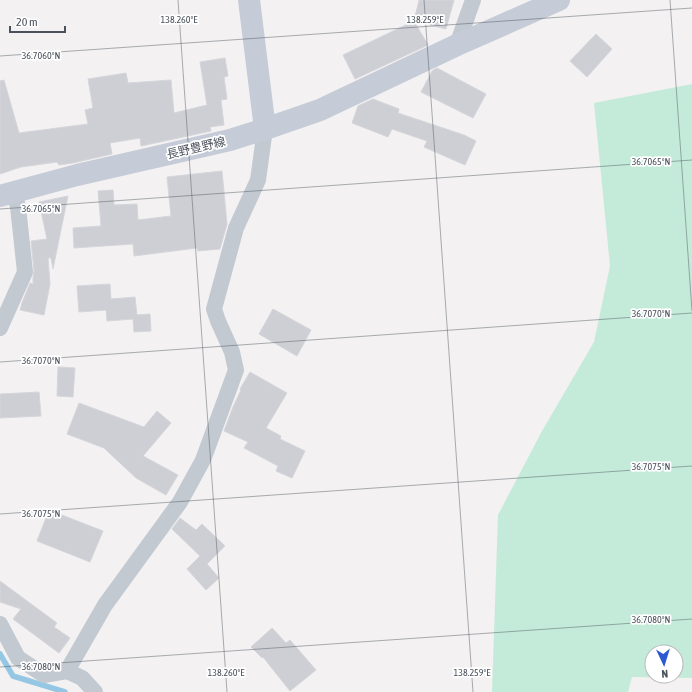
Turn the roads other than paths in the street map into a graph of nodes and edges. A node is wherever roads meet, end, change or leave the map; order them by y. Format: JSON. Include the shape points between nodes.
{"nodes":[{"id":1,"x":249,"y":0,"type":"edge"},
{"id":2,"x":473,"y":0,"type":"edge"},
{"id":3,"x":559,"y":0,"type":"edge"},
{"id":4,"x":457,"y":46,"type":"junction"},
{"id":5,"x":265,"y":129,"type":"junction"},
{"id":6,"x":7,"y":194,"type":"edge"},
{"id":7,"x":0,"y":328,"type":"edge"},
{"id":8,"x":0,"y":624,"type":"edge"},
{"id":9,"x":67,"y":671,"type":"junction"},
{"id":10,"x":95,"y":692,"type":"edge"}],
"edges":[{"from":1,"to":5,"type":"main road"},
{"from":2,"to":4,"type":"street"},
{"from":3,"to":4,"type":"main road","name":"長野豊野線"},
{"from":4,"to":5,"type":"main road","name":"長野豊野線","via":[[320,110]]},
{"from":5,"to":6,"type":"main road","name":"長野豊野線","via":[[230,140]]},
{"from":5,"to":9,"type":"street","via":[[258,180],[236,228],[214,309],[232,352],[236,370],[203,460],[180,502],[105,605]]},
{"from":6,"to":7,"type":"street","via":[[18,207],[25,272]]},
{"from":8,"to":9,"type":"street","via":[[18,658],[44,675]]},
{"from":9,"to":10,"type":"street","via":[[82,678]]}]}
